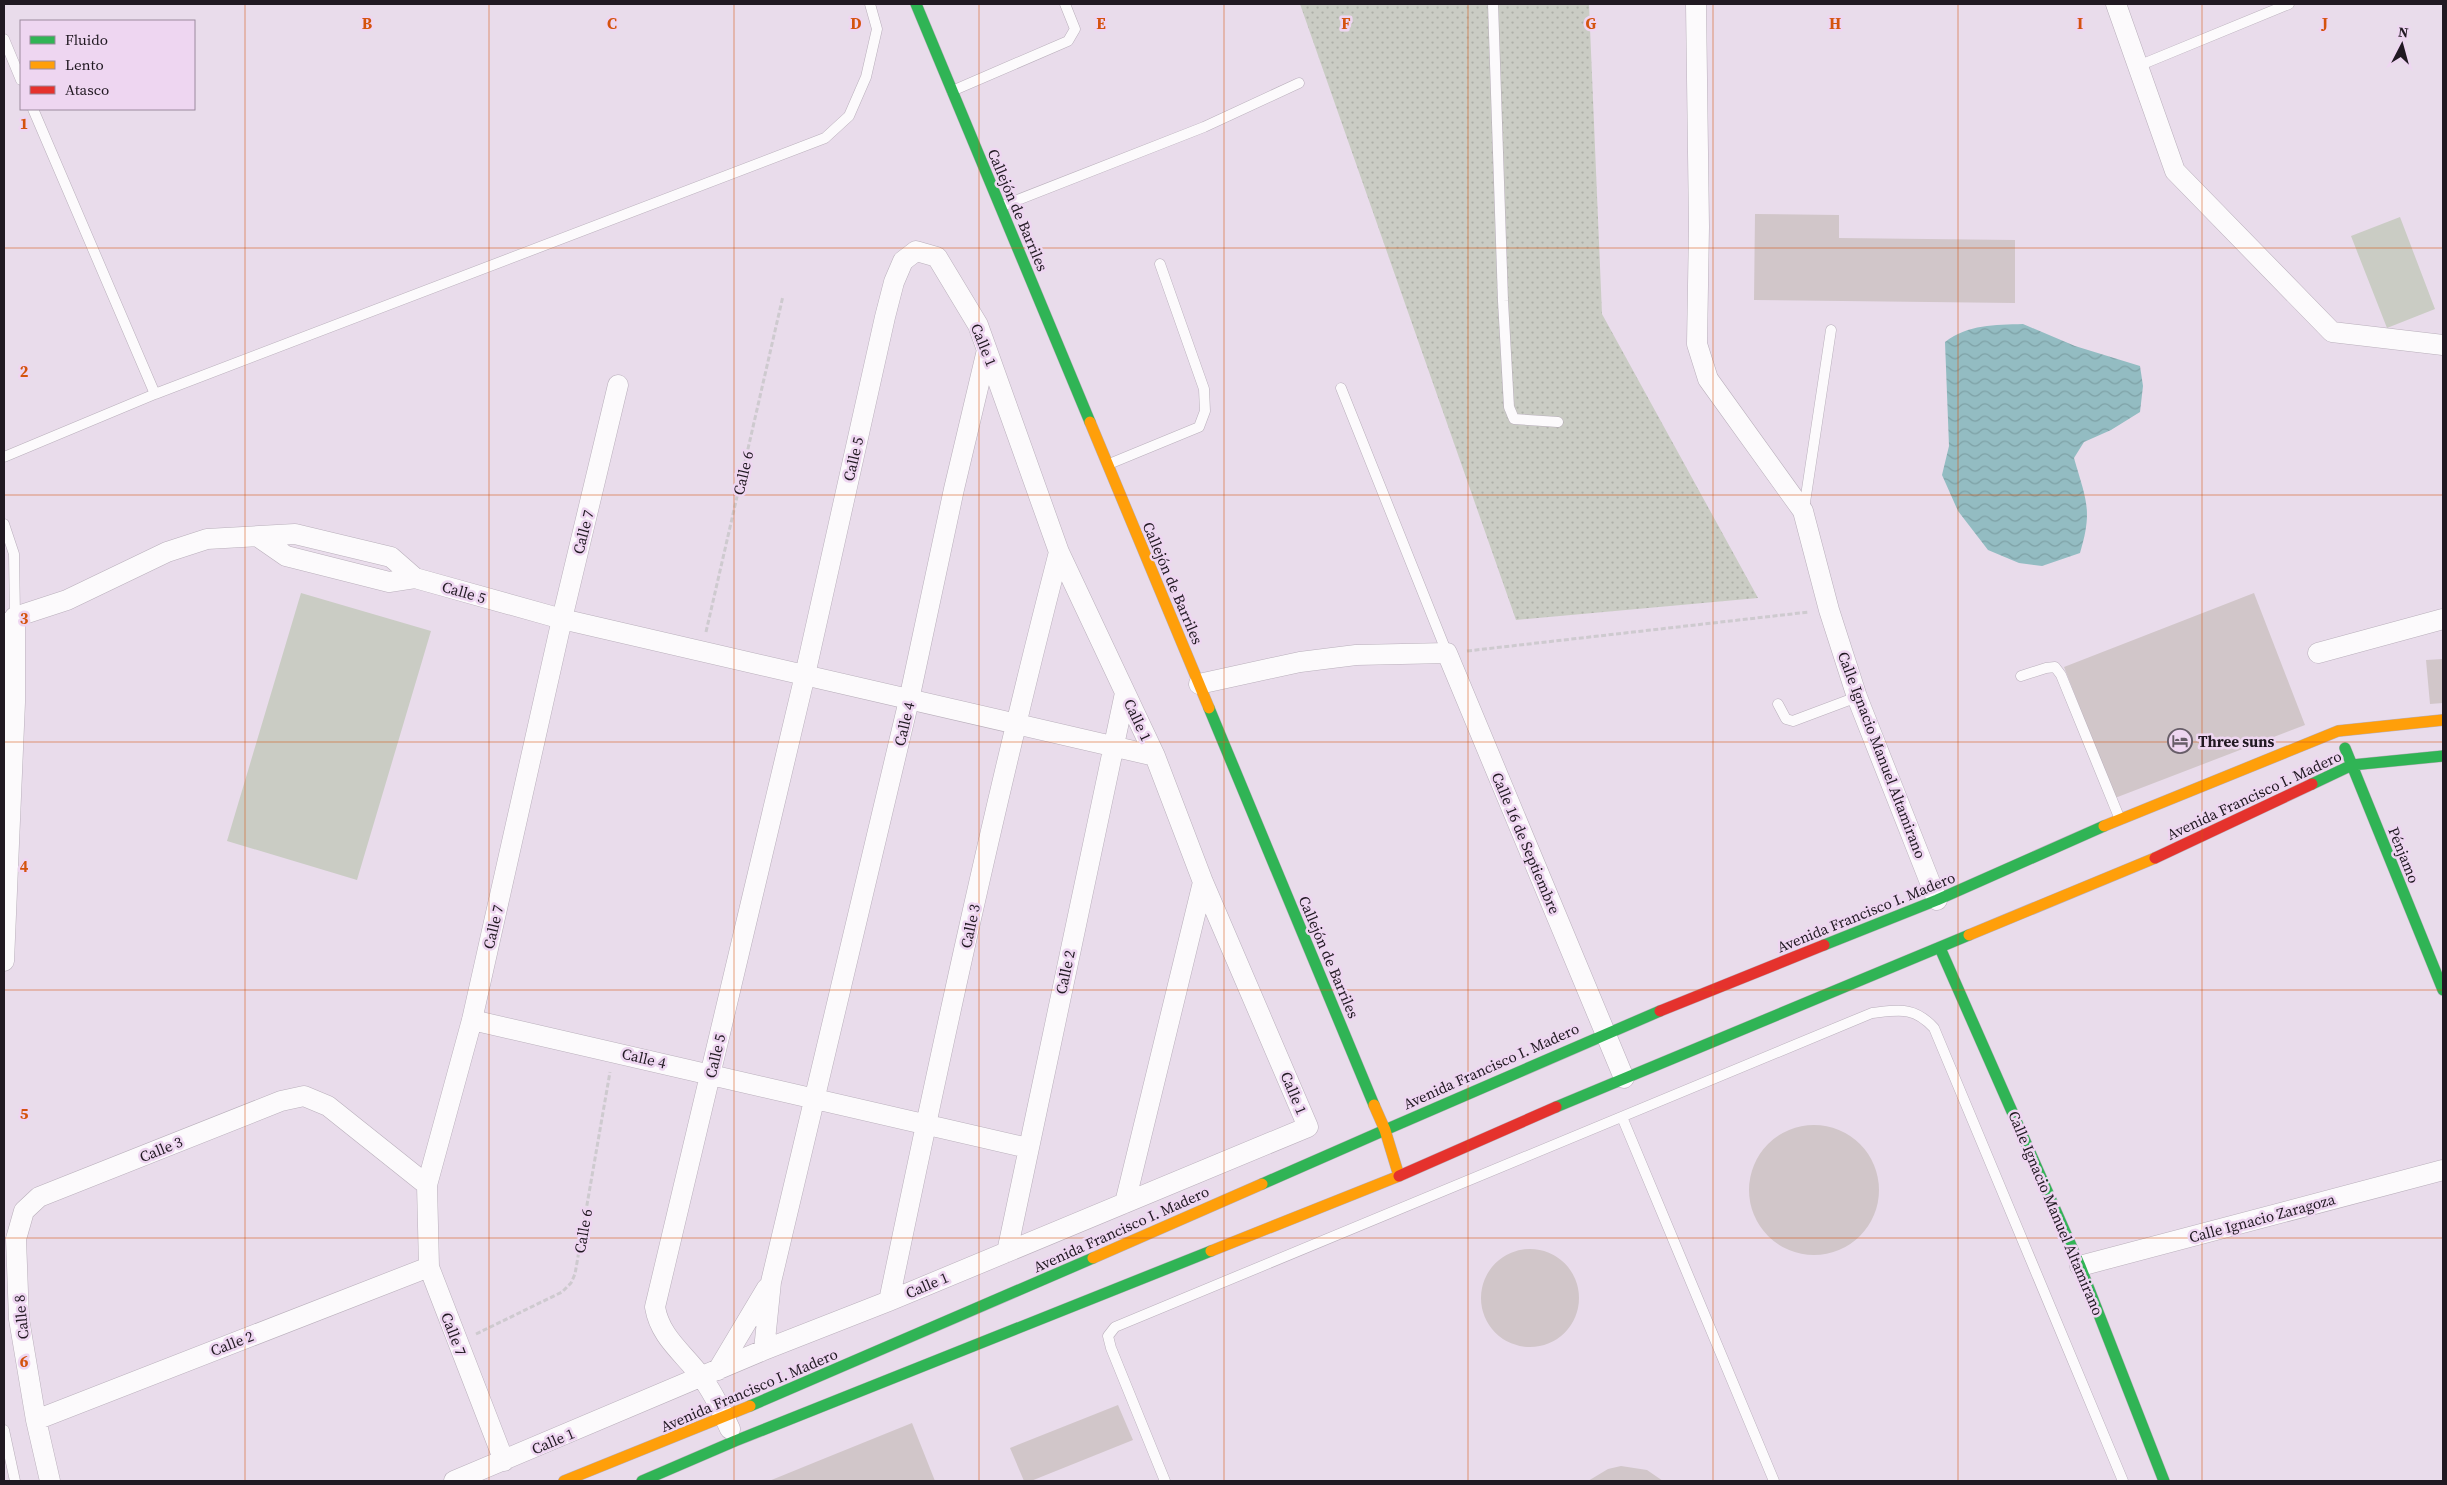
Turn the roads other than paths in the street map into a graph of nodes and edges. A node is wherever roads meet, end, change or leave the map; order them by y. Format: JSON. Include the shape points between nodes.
{"nodes":[{"id":1,"x":870,"y":4,"type":"edge"},
{"id":2,"x":916,"y":4,"type":"edge"},
{"id":3,"x":1065,"y":4,"type":"edge"},
{"id":4,"x":1493,"y":4,"type":"edge"},
{"id":5,"x":1696,"y":4,"type":"edge"},
{"id":6,"x":2116,"y":4,"type":"edge"},
{"id":7,"x":2289,"y":4,"type":"edge"},
{"id":8,"x":4,"y":39,"type":"edge"},
{"id":9,"x":2138,"y":66,"type":"junction"},
{"id":10,"x":20,"y":78,"type":"edge"},
{"id":11,"x":1299,"y":83,"type":"dead end"},
{"id":12,"x":952,"y":91,"type":"junction"},
{"id":13,"x":33,"y":110,"type":"edge"},
{"id":14,"x":1000,"y":207,"type":"junction"},
{"id":15,"x":916,"y":252,"type":"joint"},
{"id":16,"x":1160,"y":264,"type":"dead end"},
{"id":17,"x":1831,"y":330,"type":"dead end"},
{"id":18,"x":2443,"y":345,"type":"edge"},
{"id":19,"x":988,"y":350,"type":"junction"},
{"id":20,"x":618,"y":385,"type":"dead end"},
{"id":21,"x":1341,"y":388,"type":"dead end"},
{"id":22,"x":156,"y":394,"type":"junction"},
{"id":23,"x":1558,"y":422,"type":"dead end"},
{"id":24,"x":4,"y":457,"type":"edge"},
{"id":25,"x":1108,"y":465,"type":"junction"},
{"id":26,"x":1803,"y":511,"type":"junction"},
{"id":27,"x":4,"y":524,"type":"edge"},
{"id":28,"x":1059,"y":552,"type":"junction"},
{"id":29,"x":9,"y":618,"type":"edge"},
{"id":30,"x":562,"y":619,"type":"junction"},
{"id":31,"x":2443,"y":619,"type":"edge"},
{"id":32,"x":1447,"y":653,"type":"junction"},
{"id":33,"x":2318,"y":653,"type":"dead end"},
{"id":34,"x":805,"y":675,"type":"junction"},
{"id":35,"x":2021,"y":676,"type":"dead end"},
{"id":36,"x":1199,"y":684,"type":"junction"},
{"id":37,"x":1125,"y":693,"type":"junction"},
{"id":38,"x":1858,"y":697,"type":"junction"},
{"id":39,"x":909,"y":700,"type":"junction"},
{"id":40,"x":1778,"y":704,"type":"dead end"},
{"id":41,"x":2443,"y":720,"type":"edge"},
{"id":42,"x":1014,"y":725,"type":"junction"},
{"id":43,"x":2338,"y":731,"type":"junction"},
{"id":44,"x":1113,"y":748,"type":"junction"},
{"id":45,"x":1155,"y":756,"type":"junction"},
{"id":46,"x":2443,"y":756,"type":"edge"},
{"id":47,"x":2352,"y":765,"type":"junction"},
{"id":48,"x":2120,"y":820,"type":"junction"},
{"id":49,"x":1203,"y":882,"type":"junction"},
{"id":50,"x":1937,"y":900,"type":"junction"},
{"id":51,"x":1940,"y":948,"type":"junction"},
{"id":52,"x":4,"y":961,"type":"edge"},
{"id":53,"x":2443,"y":990,"type":"edge"},
{"id":54,"x":472,"y":1020,"type":"junction"},
{"id":55,"x":1605,"y":1033,"type":"junction"},
{"id":56,"x":711,"y":1073,"type":"junction"},
{"id":57,"x":1624,"y":1078,"type":"junction"},
{"id":58,"x":815,"y":1097,"type":"junction"},
{"id":59,"x":1622,"y":1117,"type":"junction"},
{"id":60,"x":926,"y":1124,"type":"junction"},
{"id":61,"x":1385,"y":1130,"type":"junction"},
{"id":62,"x":1028,"y":1148,"type":"junction"},
{"id":63,"x":2443,"y":1170,"type":"edge"},
{"id":64,"x":1399,"y":1176,"type":"junction"},
{"id":65,"x":427,"y":1185,"type":"junction"},
{"id":66,"x":1125,"y":1203,"type":"junction"},
{"id":67,"x":24,"y":1211,"type":"joint"},
{"id":68,"x":1007,"y":1252,"type":"junction"},
{"id":69,"x":2080,"y":1266,"type":"junction"},
{"id":70,"x":429,"y":1267,"type":"junction"},
{"id":71,"x":771,"y":1282,"type":"junction"},
{"id":72,"x":890,"y":1301,"type":"junction"},
{"id":73,"x":764,"y":1350,"type":"junction"},
{"id":74,"x":710,"y":1374,"type":"junction"},
{"id":75,"x":725,"y":1418,"type":"junction"},
{"id":76,"x":36,"y":1420,"type":"junction"},
{"id":77,"x":4,"y":1430,"type":"edge"},
{"id":78,"x":735,"y":1441,"type":"junction"},
{"id":79,"x":675,"y":1457,"type":"junction"},
{"id":80,"x":504,"y":1461,"type":"junction"},
{"id":81,"x":647,"y":1470,"type":"edge"},
{"id":82,"x":15,"y":1481,"type":"edge"},
{"id":83,"x":50,"y":1481,"type":"edge"},
{"id":84,"x":454,"y":1481,"type":"edge"},
{"id":85,"x":564,"y":1481,"type":"edge"},
{"id":86,"x":1165,"y":1481,"type":"edge"},
{"id":87,"x":1774,"y":1481,"type":"edge"},
{"id":88,"x":2123,"y":1481,"type":"edge"},
{"id":89,"x":2164,"y":1481,"type":"edge"}],
"edges":[{"from":1,"to":22,"type":"lane","via":[[877,29],[866,77],[849,116],[825,138]]},
{"from":2,"to":12,"type":"main road","name":"Callejón de Barriles"},
{"from":3,"to":12,"type":"lane","via":[[1075,29],[1068,41]]},
{"from":4,"to":23,"type":"lane","via":[[1509,407],[1514,419]]},
{"from":5,"to":26,"type":"street","via":[[1697,344],[1708,379]]},
{"from":6,"to":9,"type":"street"},
{"from":7,"to":9,"type":"lane"},
{"from":8,"to":10,"type":"lane"},
{"from":9,"to":18,"type":"street","via":[[2175,171],[2332,332]]},
{"from":11,"to":14,"type":"lane","via":[[1204,128]]},
{"from":12,"to":14,"type":"main road","name":"Callejón de Barriles"},
{"from":13,"to":22,"type":"lane"},
{"from":14,"to":25,"type":"main road","name":"Callejón de Barriles"},
{"from":15,"to":19,"type":"street","name":"Calle 1","via":[[937,258],[978,325]]},
{"from":15,"to":34,"type":"street","name":"Calle 5","via":[[903,261],[894,282]]},
{"from":16,"to":25,"type":"lane","via":[[1204,389],[1205,410],[1198,427]]},
{"from":17,"to":26,"type":"lane"},
{"from":19,"to":28,"type":"street","name":"Calle 1"},
{"from":19,"to":39,"type":"street","name":"Calle 4","via":[[954,489]]},
{"from":20,"to":30,"type":"street","name":"Calle 7"},
{"from":21,"to":32,"type":"lane"},
{"from":22,"to":24,"type":"lane"},
{"from":25,"to":36,"type":"main road","name":"Callejón de Barriles"},
{"from":26,"to":38,"type":"street","name":"Calle Ignacio Manuel Altamirano","via":[[1829,610]]},
{"from":27,"to":29,"type":"lane","via":[[14,554]]},
{"from":28,"to":37,"type":"street","name":"Calle 1"},
{"from":28,"to":42,"type":"street","name":"Calle 3"},
{"from":29,"to":30,"type":"street","name":"Calle 5","via":[[67,600],[166,552],[207,539],[260,538],[286,556],[389,582],[416,578]]},
{"from":29,"to":52,"type":"street","via":[[15,702]]},
{"from":30,"to":34,"type":"street","name":"Calle 5"},
{"from":30,"to":54,"type":"street","name":"Calle 7"},
{"from":31,"to":33,"type":"street"},
{"from":32,"to":36,"type":"street","via":[[1356,655],[1300,662]]},
{"from":32,"to":55,"type":"street","name":"Calle 16 de Septiembre"},
{"from":34,"to":39,"type":"street","name":"Calle 5"},
{"from":34,"to":56,"type":"street","name":"Calle 5"},
{"from":35,"to":48,"type":"lane","via":[[2046,668],[2055,668],[2061,675]]},
{"from":36,"to":61,"type":"main road","name":"Callejón de Barriles"},
{"from":37,"to":44,"type":"street","name":"Calle 2"},
{"from":37,"to":45,"type":"street","name":"Calle 1"},
{"from":38,"to":40,"type":"lane","via":[[1792,721],[1786,719]]},
{"from":38,"to":50,"type":"street","name":"Calle Ignacio Manuel Altamirano"},
{"from":39,"to":42,"type":"street","name":"Calle 5"},
{"from":39,"to":58,"type":"street","name":"Calle 4"},
{"from":41,"to":43,"type":"main road","name":"Avenida Francisco I. Madero"},
{"from":42,"to":44,"type":"street","name":"Calle 5"},
{"from":42,"to":60,"type":"street","name":"Calle 3"},
{"from":43,"to":47,"type":"main road","name":"Pénjamo"},
{"from":43,"to":48,"type":"main road","name":"Avenida Francisco I. Madero"},
{"from":44,"to":45,"type":"street","name":"Calle 5"},
{"from":44,"to":62,"type":"street","name":"Calle 2"},
{"from":45,"to":49,"type":"street","name":"Calle 1"},
{"from":46,"to":47,"type":"main road","name":"Avenida Francisco I. Madero"},
{"from":47,"to":51,"type":"main road","name":"Avenida Francisco I. Madero","via":[[2144,863]]},
{"from":47,"to":53,"type":"main road","name":"Pénjamo"},
{"from":48,"to":50,"type":"main road","name":"Avenida Francisco I. Madero"},
{"from":49,"to":66,"type":"street"},
{"from":49,"to":66,"type":"street","name":"Calle 1","via":[[1308,1126]]},
{"from":50,"to":55,"type":"main road","name":"Avenida Francisco I. Madero"},
{"from":51,"to":57,"type":"main road","name":"Avenida Francisco I. Madero"},
{"from":51,"to":69,"type":"main road","name":"Calle Ignacio Manuel Altamirano"},
{"from":54,"to":56,"type":"street","name":"Calle 4"},
{"from":54,"to":65,"type":"street","name":"Calle 7"},
{"from":55,"to":57,"type":"street","name":"Calle 16 de Septiembre"},
{"from":55,"to":61,"type":"main road","name":"Avenida Francisco I. Madero"},
{"from":56,"to":58,"type":"street","name":"Calle 4"},
{"from":56,"to":74,"type":"street","name":"Calle 5","via":[[655,1307],[664,1333]]},
{"from":57,"to":64,"type":"main road","name":"Avenida Francisco I. Madero"},
{"from":58,"to":60,"type":"street","name":"Calle 4"},
{"from":58,"to":71,"type":"street","name":"Calle 4"},
{"from":59,"to":86,"type":"lane","via":[[1116,1326],[1108,1336],[1111,1348]]},
{"from":59,"to":87,"type":"lane"},
{"from":59,"to":88,"type":"lane","via":[[1872,1013],[1911,1011],[1924,1017],[1934,1028]]},
{"from":60,"to":62,"type":"street","name":"Calle 4"},
{"from":60,"to":72,"type":"street","name":"Calle 3"},
{"from":61,"to":64,"type":"main road","name":"Callejón de Barriles"},
{"from":61,"to":75,"type":"main road","name":"Avenida Francisco I. Madero"},
{"from":62,"to":68,"type":"street","name":"Calle 2"},
{"from":63,"to":69,"type":"street","name":"Calle Ignacio Zaragoza"},
{"from":64,"to":78,"type":"main road","name":"Avenida Francisco I. Madero"},
{"from":65,"to":67,"type":"street","name":"Calle 3","via":[[328,1106],[304,1096],[281,1101],[39,1197]]},
{"from":65,"to":70,"type":"street","name":"Calle 7"},
{"from":66,"to":68,"type":"street","name":"Calle 1"},
{"from":67,"to":76,"type":"street","name":"Calle 8","via":[[16,1239],[19,1319]]},
{"from":68,"to":72,"type":"street","name":"Calle 1"},
{"from":69,"to":89,"type":"main road","name":"Calle Ignacio Manuel Altamirano"},
{"from":70,"to":76,"type":"street","name":"Calle 2"},
{"from":70,"to":80,"type":"street","name":"Calle 7"},
{"from":71,"to":73,"type":"street","name":"Calle 4"},
{"from":71,"to":74,"type":"street","name":"Calle 4"},
{"from":72,"to":73,"type":"street","name":"Calle 1"},
{"from":73,"to":74,"type":"street","name":"Calle 1"},
{"from":74,"to":75,"type":"street","name":"Calle 5"},
{"from":74,"to":80,"type":"street","name":"Calle 1"},
{"from":75,"to":78,"type":"street","name":"Calle 5"},
{"from":75,"to":79,"type":"main road","name":"Avenida Francisco I. Madero"},
{"from":76,"to":83,"type":"street","name":"Calle 8"},
{"from":77,"to":82,"type":"lane"},
{"from":78,"to":79,"type":"main road","name":"Avenida Francisco I. Madero"},
{"from":79,"to":81,"type":"main road","name":"Avenida Francisco I. Madero"},
{"from":79,"to":81,"type":"main road","name":"Avenida Francisco I. Madero"},
{"from":80,"to":84,"type":"street","name":"Calle 1"},
{"from":81,"to":85,"type":"main road","name":"Avenida Francisco I. Madero"}]}
